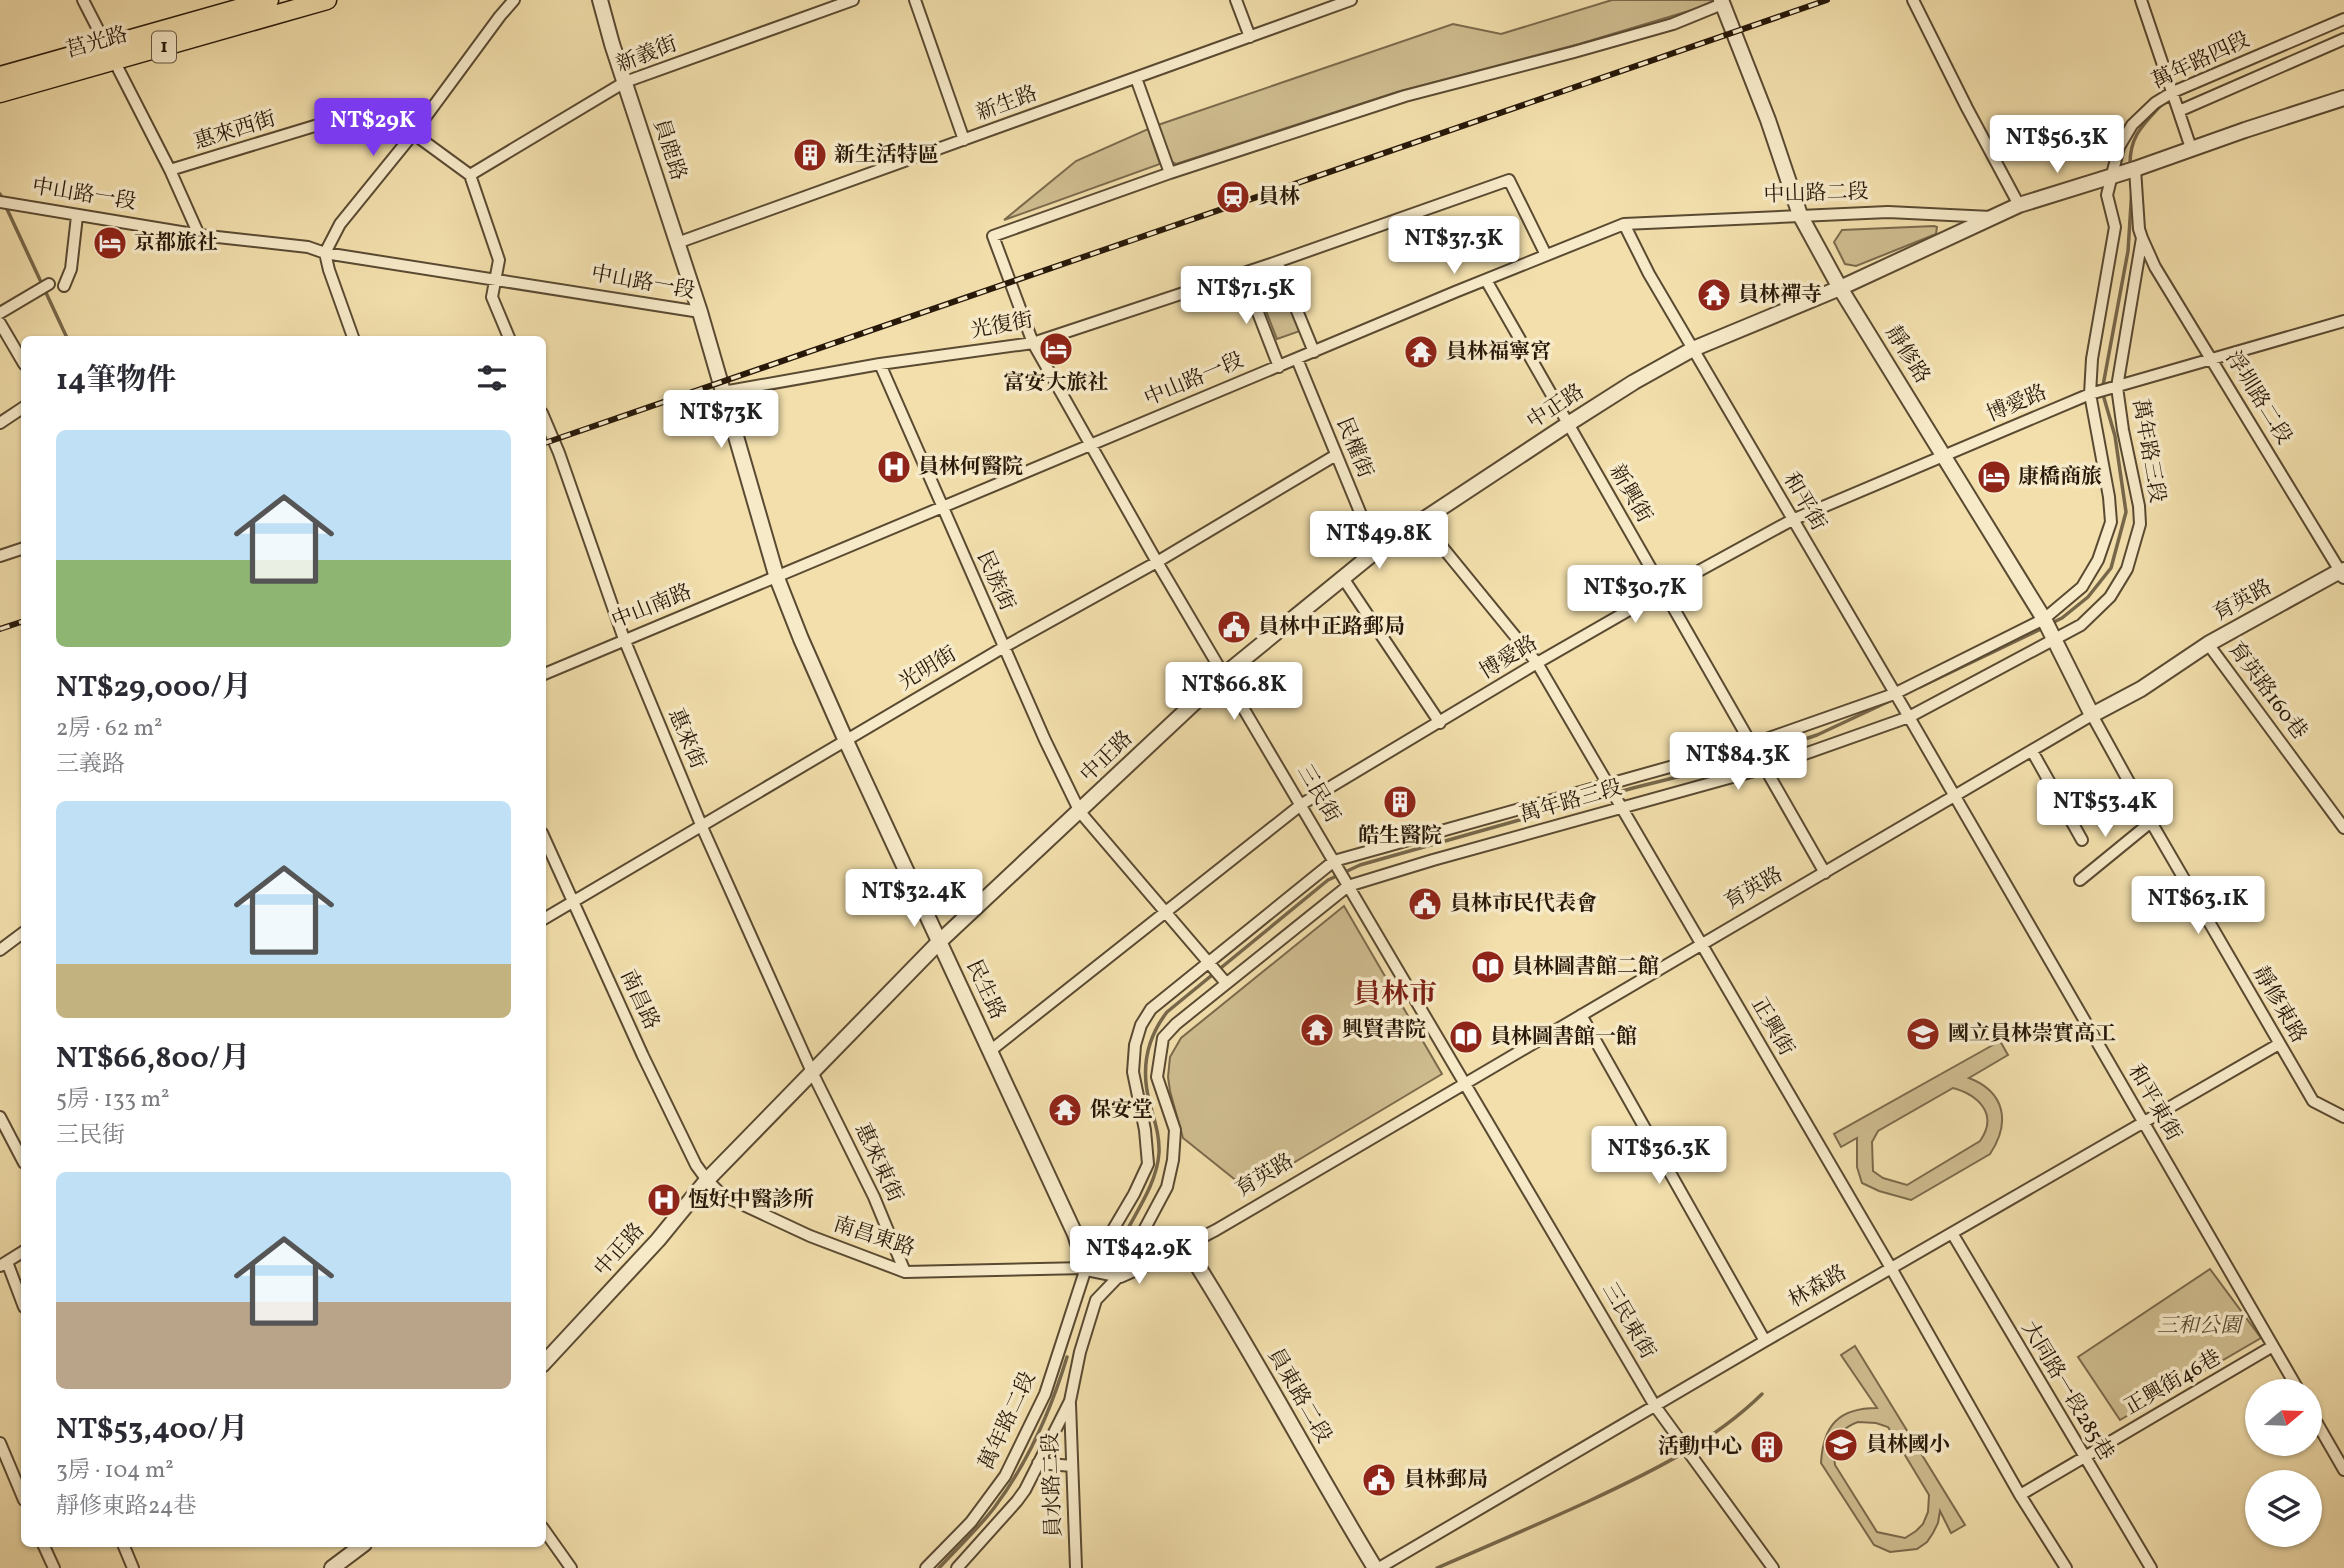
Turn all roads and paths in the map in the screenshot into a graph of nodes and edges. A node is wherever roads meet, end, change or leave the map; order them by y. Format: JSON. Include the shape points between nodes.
{"nodes":[{"id":1,"x":83,"y":0,"type":"edge"},
{"id":2,"x":270,"y":0,"type":"edge"},
{"id":3,"x":327,"y":0,"type":"edge"},
{"id":4,"x":514,"y":0,"type":"edge"},
{"id":5,"x":600,"y":0,"type":"edge"},
{"id":6,"x":853,"y":0,"type":"edge"},
{"id":7,"x":915,"y":0,"type":"edge"},
{"id":8,"x":1236,"y":0,"type":"edge"},
{"id":9,"x":1351,"y":0,"type":"edge"},
{"id":10,"x":1913,"y":0,"type":"edge"},
{"id":11,"x":2141,"y":0,"type":"edge"},
{"id":12,"x":1721,"y":2,"type":"edge"},
{"id":13,"x":2344,"y":19,"type":"edge"},
{"id":14,"x":1250,"y":37,"type":"junction"},
{"id":15,"x":2344,"y":39,"type":"edge"},
{"id":16,"x":112,"y":53,"type":"junction"},
{"id":17,"x":0,"y":76,"type":"edge"},
{"id":18,"x":1136,"y":78,"type":"junction"},
{"id":19,"x":625,"y":82,"type":"junction"},
{"id":20,"x":2173,"y":92,"type":"junction"},
{"id":21,"x":0,"y":93,"type":"edge"},
{"id":22,"x":2344,"y":98,"type":"edge"},
{"id":23,"x":2179,"y":111,"type":"junction"},
{"id":24,"x":413,"y":134,"type":"junction"},
{"id":25,"x":964,"y":140,"type":"junction"},
{"id":26,"x":2191,"y":148,"type":"junction"},
{"id":27,"x":2135,"y":169,"type":"junction"},
{"id":28,"x":170,"y":170,"type":"junction"},
{"id":29,"x":1170,"y":173,"type":"junction"},
{"id":30,"x":470,"y":175,"type":"junction"},
{"id":31,"x":2112,"y":176,"type":"junction"},
{"id":32,"x":0,"y":202,"type":"edge"},
{"id":33,"x":2019,"y":205,"type":"junction"},
{"id":34,"x":1800,"y":215,"type":"junction"},
{"id":35,"x":77,"y":216,"type":"junction"},
{"id":36,"x":1991,"y":217,"type":"junction"},
{"id":37,"x":1624,"y":224,"type":"junction"},
{"id":38,"x":199,"y":235,"type":"junction"},
{"id":39,"x":2143,"y":238,"type":"junction"},
{"id":40,"x":677,"y":243,"type":"junction"},
{"id":41,"x":326,"y":253,"type":"junction"},
{"id":42,"x":1546,"y":255,"type":"junction"},
{"id":43,"x":1277,"y":262,"type":"junction"},
{"id":44,"x":1243,"y":274,"type":"junction"},
{"id":45,"x":496,"y":279,"type":"junction"},
{"id":46,"x":1486,"y":280,"type":"junction"},
{"id":47,"x":49,"y":284,"type":"dead end"},
{"id":48,"x":64,"y":286,"type":"dead end"},
{"id":49,"x":1840,"y":288,"type":"junction"},
{"id":50,"x":700,"y":312,"type":"junction"},
{"id":51,"x":0,"y":313,"type":"edge"},
{"id":52,"x":2344,"y":321,"type":"edge"},
{"id":53,"x":0,"y":323,"type":"edge"},
{"id":54,"x":353,"y":336,"type":"edge"},
{"id":55,"x":508,"y":336,"type":"edge"},
{"id":56,"x":1032,"y":343,"type":"junction"},
{"id":57,"x":1693,"y":349,"type":"junction"},
{"id":58,"x":1314,"y":352,"type":"junction"},
{"id":59,"x":21,"y":358,"type":"edge"},
{"id":60,"x":1297,"y":359,"type":"junction"},
{"id":61,"x":2210,"y":359,"type":"junction"},
{"id":62,"x":880,"y":364,"type":"junction"},
{"id":63,"x":1279,"y":367,"type":"junction"},
{"id":64,"x":2117,"y":387,"type":"junction"},
{"id":65,"x":723,"y":392,"type":"junction"},
{"id":66,"x":2090,"y":394,"type":"junction"},
{"id":67,"x":21,"y":409,"type":"edge"},
{"id":68,"x":546,"y":422,"type":"edge"},
{"id":69,"x":0,"y":423,"type":"edge"},
{"id":70,"x":1568,"y":424,"type":"junction"},
{"id":71,"x":1093,"y":446,"type":"junction"},
{"id":72,"x":1336,"y":455,"type":"junction"},
{"id":73,"x":1944,"y":455,"type":"junction"},
{"id":74,"x":942,"y":508,"type":"junction"},
{"id":75,"x":1793,"y":520,"type":"junction"},
{"id":76,"x":1421,"y":522,"type":"junction"},
{"id":77,"x":21,"y":549,"type":"edge"},
{"id":78,"x":1376,"y":551,"type":"junction"},
{"id":79,"x":0,"y":556,"type":"edge"},
{"id":80,"x":1157,"y":562,"type":"junction"},
{"id":81,"x":2342,"y":571,"type":"edge"},
{"id":82,"x":777,"y":578,"type":"junction"},
{"id":83,"x":1343,"y":578,"type":"junction"},
{"id":84,"x":1664,"y":590,"type":"junction"},
{"id":85,"x":2044,"y":619,"type":"junction"},
{"id":86,"x":624,"y":639,"type":"junction"},
{"id":87,"x":2053,"y":639,"type":"junction"},
{"id":88,"x":2208,"y":644,"type":"junction"},
{"id":89,"x":1004,"y":647,"type":"junction"},
{"id":90,"x":1537,"y":663,"type":"junction"},
{"id":91,"x":546,"y":673,"type":"edge"},
{"id":92,"x":1224,"y":675,"type":"junction"},
{"id":93,"x":1894,"y":694,"type":"junction"},
{"id":94,"x":2092,"y":715,"type":"junction"},
{"id":95,"x":1909,"y":717,"type":"junction"},
{"id":96,"x":1440,"y":723,"type":"junction"},
{"id":97,"x":846,"y":741,"type":"junction"},
{"id":98,"x":1752,"y":744,"type":"junction"},
{"id":99,"x":2032,"y":751,"type":"junction"},
{"id":100,"x":1765,"y":768,"type":"junction"},
{"id":101,"x":1609,"y":784,"type":"junction"},
{"id":102,"x":1955,"y":797,"type":"junction"},
{"id":103,"x":1302,"y":804,"type":"junction"},
{"id":104,"x":1621,"y":808,"type":"junction"},
{"id":105,"x":1080,"y":812,"type":"junction"},
{"id":106,"x":2151,"y":822,"type":"junction"},
{"id":107,"x":702,"y":827,"type":"junction"},
{"id":108,"x":2344,"y":828,"type":"edge"},
{"id":109,"x":2081,"y":840,"type":"dead end"},
{"id":110,"x":546,"y":842,"type":"edge"},
{"id":111,"x":1334,"y":861,"type":"junction"},
{"id":112,"x":1825,"y":873,"type":"junction"},
{"id":113,"x":2080,"y":880,"type":"dead end"},
{"id":114,"x":1348,"y":886,"type":"junction"},
{"id":115,"x":573,"y":902,"type":"junction"},
{"id":116,"x":1166,"y":911,"type":"junction"},
{"id":117,"x":546,"y":918,"type":"edge"},
{"id":118,"x":21,"y":934,"type":"edge"},
{"id":119,"x":939,"y":942,"type":"junction"},
{"id":120,"x":1701,"y":944,"type":"junction"},
{"id":121,"x":0,"y":950,"type":"edge"},
{"id":122,"x":1209,"y":961,"type":"junction"},
{"id":123,"x":1226,"y":983,"type":"junction"},
{"id":124,"x":1581,"y":1015,"type":"junction"},
{"id":125,"x":2278,"y":1044,"type":"junction"},
{"id":126,"x":990,"y":1051,"type":"junction"},
{"id":127,"x":812,"y":1072,"type":"junction"},
{"id":128,"x":1465,"y":1082,"type":"junction"},
{"id":129,"x":0,"y":1117,"type":"edge"},
{"id":130,"x":2344,"y":1117,"type":"edge"},
{"id":131,"x":2142,"y":1121,"type":"junction"},
{"id":132,"x":21,"y":1157,"type":"edge"},
{"id":133,"x":707,"y":1180,"type":"junction"},
{"id":134,"x":1952,"y":1233,"type":"junction"},
{"id":135,"x":1185,"y":1246,"type":"junction"},
{"id":136,"x":21,"y":1253,"type":"edge"},
{"id":137,"x":4,"y":1264,"type":"edge"},
{"id":138,"x":1086,"y":1268,"type":"junction"},
{"id":139,"x":1891,"y":1268,"type":"junction"},
{"id":140,"x":905,"y":1272,"type":"junction"},
{"id":141,"x":1120,"y":1275,"type":"junction"},
{"id":142,"x":21,"y":1301,"type":"edge"},
{"id":143,"x":1765,"y":1340,"type":"junction"},
{"id":144,"x":2273,"y":1346,"type":"junction"},
{"id":145,"x":546,"y":1360,"type":"edge"},
{"id":146,"x":2292,"y":1379,"type":"edge"},
{"id":147,"x":1070,"y":1401,"type":"junction"},
{"id":148,"x":1655,"y":1406,"type":"junction"},
{"id":149,"x":2322,"y":1431,"type":"edge"},
{"id":150,"x":0,"y":1443,"type":"edge"},
{"id":151,"x":2084,"y":1458,"type":"junction"},
{"id":152,"x":1038,"y":1463,"type":"junction"},
{"id":153,"x":1072,"y":1466,"type":"junction"},
{"id":154,"x":2344,"y":1470,"type":"edge"},
{"id":155,"x":21,"y":1493,"type":"edge"},
{"id":156,"x":2020,"y":1495,"type":"junction"},
{"id":157,"x":546,"y":1533,"type":"edge"},
{"id":158,"x":44,"y":1547,"type":"edge"},
{"id":159,"x":124,"y":1547,"type":"edge"},
{"id":160,"x":360,"y":1547,"type":"edge"},
{"id":161,"x":54,"y":1568,"type":"edge"},
{"id":162,"x":133,"y":1568,"type":"edge"},
{"id":163,"x":332,"y":1568,"type":"edge"},
{"id":164,"x":571,"y":1568,"type":"edge"},
{"id":165,"x":926,"y":1568,"type":"edge"},
{"id":166,"x":957,"y":1568,"type":"edge"},
{"id":167,"x":1076,"y":1568,"type":"edge"},
{"id":168,"x":1377,"y":1568,"type":"edge"},
{"id":169,"x":1773,"y":1568,"type":"edge"},
{"id":170,"x":2066,"y":1568,"type":"edge"},
{"id":171,"x":2151,"y":1568,"type":"edge"}],
"edges":[{"from":1,"to":16,"type":"street"},
{"from":2,"to":16,"type":"main road","name":"莒光路","number":"1"},
{"from":3,"to":16,"type":"main road","name":"莒光路","number":"1"},
{"from":4,"to":24,"type":"street"},
{"from":5,"to":19,"type":"street","name":"員鹿路"},
{"from":6,"to":19,"type":"street","name":"新義街"},
{"from":7,"to":25,"type":"street"},
{"from":8,"to":14,"type":"street"},
{"from":9,"to":14,"type":"street","name":"新生路"},
{"from":10,"to":33,"type":"street"},
{"from":11,"to":20,"type":"street"},
{"from":12,"to":29,"type":"street","via":[[1673,24],[1405,96]]},
{"from":12,"to":34,"type":"street","name":"靜修路"},
{"from":13,"to":20,"type":"street","name":"萬年路四段"},
{"from":14,"to":18,"type":"street","name":"新生路"},
{"from":15,"to":23,"type":"street","name":"萬年路四段"},
{"from":16,"to":17,"type":"main road","name":"莒光路","number":"1"},
{"from":16,"to":21,"type":"main road","name":"莒光路","number":"1"},
{"from":16,"to":28,"type":"street"},
{"from":18,"to":25,"type":"street","name":"新生路"},
{"from":18,"to":29,"type":"street"},
{"from":19,"to":30,"type":"street","name":"新義街"},
{"from":19,"to":40,"type":"street","name":"員鹿路"},
{"from":20,"to":23,"type":"street"},
{"from":20,"to":31,"type":"street","name":"萬年路四段","via":[[2132,125],[2119,147]]},
{"from":22,"to":26,"type":"street","name":"中山路二段"},
{"from":23,"to":26,"type":"street"},
{"from":24,"to":28,"type":"street","name":"惠來西街","via":[[377,107]]},
{"from":24,"to":30,"type":"street","name":"惠來西街"},
{"from":24,"to":41,"type":"street","via":[[340,224]]},
{"from":25,"to":40,"type":"street","name":"新生路"},
{"from":26,"to":27,"type":"street","name":"中山路二段"},
{"from":27,"to":31,"type":"street","name":"中山路二段"},
{"from":27,"to":39,"type":"street","name":"萬年路三段"},
{"from":28,"to":38,"type":"street"},
{"from":29,"to":56,"type":"street","name":"三民街","via":[[993,236]]},
{"from":30,"to":45,"type":"street","via":[[499,260]]},
{"from":31,"to":33,"type":"street","name":"中山路二段"},
{"from":31,"to":66,"type":"street","name":"萬年路三段","via":[[2106,195],[2115,227]]},
{"from":32,"to":35,"type":"street","name":"中山路一段"},
{"from":33,"to":36,"type":"street","name":"中山路二段"},
{"from":34,"to":36,"type":"street","name":"中山路二段","via":[[1888,212]]},
{"from":34,"to":37,"type":"street","name":"中山路二段"},
{"from":34,"to":49,"type":"street","name":"靜修路"},
{"from":35,"to":38,"type":"street","name":"中山路一段"},
{"from":35,"to":48,"type":"street","via":[[71,269]]},
{"from":36,"to":49,"type":"street","name":"中正路"},
{"from":37,"to":42,"type":"street","name":"中山路二段"},
{"from":37,"to":57,"type":"street","name":"和平街"},
{"from":38,"to":41,"type":"street","name":"中山路一段"},
{"from":39,"to":61,"type":"street","name":"浮圳路二段","via":[[2155,267]]},
{"from":39,"to":64,"type":"street","name":"萬年路三段"},
{"from":40,"to":50,"type":"street","name":"員鹿路"},
{"from":41,"to":45,"type":"street","name":"中山路一段"},
{"from":41,"to":54,"type":"street"},
{"from":42,"to":43,"type":"street","via":[[1509,180]]},
{"from":42,"to":46,"type":"street","name":"中山路二段"},
{"from":43,"to":44,"type":"street","name":"光復街"},
{"from":43,"to":58,"type":"street"},
{"from":44,"to":56,"type":"street","name":"光復街"},
{"from":44,"to":63,"type":"street"},
{"from":45,"to":50,"type":"street","name":"中山路一段"},
{"from":45,"to":55,"type":"street","via":[[492,297]]},
{"from":46,"to":58,"type":"street","name":"中山路二段"},
{"from":46,"to":70,"type":"street","name":"新興街"},
{"from":47,"to":51,"type":"street"},
{"from":49,"to":57,"type":"street","name":"中正路"},
{"from":49,"to":73,"type":"street","name":"靜修路"},
{"from":50,"to":65,"type":"street","name":"中山路一段"},
{"from":52,"to":61,"type":"street","name":"博愛路"},
{"from":53,"to":59,"type":"street"},
{"from":56,"to":62,"type":"street","name":"光復街"},
{"from":56,"to":71,"type":"street","name":"三民街"},
{"from":57,"to":70,"type":"street","name":"中正路"},
{"from":57,"to":75,"type":"street","name":"和平街"},
{"from":58,"to":60,"type":"street","name":"中山路二段"},
{"from":60,"to":63,"type":"street","name":"中山路一段"},
{"from":60,"to":72,"type":"street","name":"民權街"},
{"from":61,"to":64,"type":"street","name":"博愛路"},
{"from":61,"to":81,"type":"street","name":"浮圳路二段"},
{"from":62,"to":65,"type":"street","name":"光復街"},
{"from":62,"to":74,"type":"street","name":"民族街"},
{"from":63,"to":71,"type":"street","name":"中山路一段"},
{"from":64,"to":66,"type":"street","name":"博愛路"},
{"from":64,"to":87,"type":"street","name":"萬年路三段","via":[[2140,524],[2127,569],[2110,597],[2081,625]]},
{"from":65,"to":82,"type":"street","name":"中山路一段"},
{"from":66,"to":73,"type":"street","name":"博愛路"},
{"from":66,"to":85,"type":"street","name":"萬年路三段","via":[[2111,522],[2098,560],[2082,587]]},
{"from":67,"to":69,"type":"street"},
{"from":68,"to":86,"type":"street","name":"惠來街"},
{"from":70,"to":76,"type":"street","name":"中正路"},
{"from":70,"to":84,"type":"street","name":"新興街"},
{"from":71,"to":74,"type":"street","name":"中山路一段"},
{"from":71,"to":80,"type":"street","name":"三民街"},
{"from":72,"to":78,"type":"street","name":"民權街"},
{"from":72,"to":80,"type":"street","name":"光明街"},
{"from":73,"to":75,"type":"street","name":"博愛路"},
{"from":73,"to":85,"type":"street","name":"靜修路"},
{"from":74,"to":82,"type":"street","name":"中山路一段"},
{"from":74,"to":89,"type":"street","name":"民族街"},
{"from":75,"to":84,"type":"street","name":"博愛路"},
{"from":75,"to":93,"type":"street","name":"和平街"},
{"from":76,"to":78,"type":"street","name":"中正路"},
{"from":76,"to":90,"type":"street","name":"正興街"},
{"from":77,"to":79,"type":"street"},
{"from":78,"to":83,"type":"street","name":"中正路"},
{"from":80,"to":89,"type":"street","name":"光明街"},
{"from":80,"to":92,"type":"street","name":"三民街"},
{"from":81,"to":88,"type":"street","name":"育英路"},
{"from":82,"to":86,"type":"street","name":"中山南路"},
{"from":82,"to":97,"type":"street","name":"民生路"},
{"from":83,"to":92,"type":"street","name":"中正路"},
{"from":83,"to":96,"type":"street"},
{"from":84,"to":90,"type":"street","name":"博愛路"},
{"from":84,"to":98,"type":"street","name":"新興街"},
{"from":85,"to":87,"type":"street","name":"靜修路"},
{"from":85,"to":93,"type":"street","name":"萬年路三段"},
{"from":86,"to":91,"type":"street","name":"中山南路"},
{"from":86,"to":107,"type":"street","name":"惠來街"},
{"from":87,"to":94,"type":"street","name":"靜修路"},
{"from":87,"to":95,"type":"street","name":"萬年路三段"},
{"from":88,"to":94,"type":"street","name":"育英路"},
{"from":88,"to":108,"type":"street","name":"育英路160巷"},
{"from":89,"to":97,"type":"street","name":"光明街"},
{"from":89,"to":105,"type":"street","name":"民族街"},
{"from":90,"to":96,"type":"street","name":"博愛路"},
{"from":90,"to":101,"type":"street","name":"正興街"},
{"from":92,"to":103,"type":"street","name":"三民街"},
{"from":92,"to":105,"type":"street","name":"中正路"},
{"from":93,"to":95,"type":"street","name":"和平街"},
{"from":93,"to":98,"type":"street","name":"萬年路三段"},
{"from":94,"to":99,"type":"street","name":"育英路"},
{"from":94,"to":106,"type":"street","name":"靜修東路"},
{"from":95,"to":100,"type":"street","name":"萬年路三段"},
{"from":95,"to":102,"type":"street","name":"和平街"},
{"from":96,"to":103,"type":"street","name":"博愛路"},
{"from":97,"to":107,"type":"street","name":"光明街"},
{"from":97,"to":119,"type":"street","name":"民生路"},
{"from":98,"to":100,"type":"street","name":"新興街"},
{"from":98,"to":101,"type":"street","name":"萬年路三段"},
{"from":99,"to":102,"type":"street","name":"育英路"},
{"from":99,"to":109,"type":"street"},
{"from":100,"to":104,"type":"street","name":"萬年路三段"},
{"from":100,"to":112,"type":"street","name":"新興街"},
{"from":101,"to":104,"type":"street","name":"正興街"},
{"from":101,"to":111,"type":"street","name":"萬年路三段"},
{"from":102,"to":112,"type":"street","name":"育英路"},
{"from":102,"to":131,"type":"street","name":"和平東街"},
{"from":103,"to":111,"type":"street","name":"三民街"},
{"from":103,"to":116,"type":"street","name":"博愛路"},
{"from":104,"to":114,"type":"street","name":"萬年路三段"},
{"from":104,"to":120,"type":"street","name":"正興街"},
{"from":105,"to":116,"type":"street","name":"民族街"},
{"from":105,"to":119,"type":"street","name":"中正路"},
{"from":106,"to":113,"type":"street"},
{"from":106,"to":125,"type":"street","name":"靜修東路"},
{"from":107,"to":115,"type":"street","name":"光明街"},
{"from":107,"to":127,"type":"street","name":"惠來街"},
{"from":110,"to":115,"type":"street","name":"南昌路"},
{"from":111,"to":114,"type":"street","name":"三民街"},
{"from":111,"to":122,"type":"street","name":"萬年路三段"},
{"from":112,"to":120,"type":"street","name":"育英路"},
{"from":114,"to":123,"type":"street","name":"萬年路三段"},
{"from":114,"to":128,"type":"street","name":"三民街"},
{"from":115,"to":117,"type":"street","name":"光明街"},
{"from":115,"to":133,"type":"street","name":"南昌路"},
{"from":116,"to":122,"type":"street","name":"民族街"},
{"from":116,"to":126,"type":"street","name":"博愛路"},
{"from":118,"to":121,"type":"street"},
{"from":119,"to":126,"type":"street","name":"民生路"},
{"from":119,"to":127,"type":"street","name":"中正路"},
{"from":120,"to":124,"type":"street","name":"育英路"},
{"from":120,"to":139,"type":"street","name":"正興街"},
{"from":122,"to":123,"type":"street","name":"民族街"},
{"from":122,"to":138,"type":"street","name":"萬年路三段","via":[[1151,1009],[1141,1025],[1133,1072],[1148,1164],[1123,1214]]},
{"from":123,"to":141,"type":"street","name":"萬年路三段","via":[[1163,1038],[1157,1077],[1175,1130],[1174,1160],[1167,1188]]},
{"from":124,"to":128,"type":"street","name":"育英路"},
{"from":124,"to":143,"type":"street"},
{"from":125,"to":130,"type":"street","name":"靜修東路","via":[[2314,1101]]},
{"from":125,"to":131,"type":"street","name":"林森路"},
{"from":126,"to":138,"type":"street","name":"民生路","via":[[1075,1234]]},
{"from":127,"to":133,"type":"street","name":"中正路"},
{"from":127,"to":140,"type":"street","name":"惠來東街"},
{"from":128,"to":135,"type":"street","name":"育英路"},
{"from":128,"to":148,"type":"street","name":"三民東街"},
{"from":129,"to":132,"type":"street"},
{"from":131,"to":134,"type":"street","name":"林森路"},
{"from":131,"to":144,"type":"street","name":"和平東街"},
{"from":133,"to":140,"type":"street","name":"南昌東路","via":[[722,1195]]},
{"from":133,"to":145,"type":"street","name":"中正路"},
{"from":134,"to":139,"type":"street","name":"林森路"},
{"from":134,"to":151,"type":"street","name":"大同路一段285巷"},
{"from":135,"to":141,"type":"street"},
{"from":135,"to":168,"type":"street","name":"員東路二段"},
{"from":136,"to":137,"type":"street"},
{"from":137,"to":142,"type":"street"},
{"from":138,"to":140,"type":"street","name":"南昌東路"},
{"from":138,"to":141,"type":"street"},
{"from":138,"to":165,"type":"street","name":"萬年路二段","via":[[1045,1394],[1005,1476],[971,1522]]},
{"from":139,"to":143,"type":"street","name":"林森路"},
{"from":139,"to":156,"type":"street","name":"正興街"},
{"from":141,"to":147,"type":"street","via":[[1096,1300]]},
{"from":143,"to":148,"type":"street","name":"林森路"},
{"from":144,"to":146,"type":"street","name":"和平東街"},
{"from":144,"to":151,"type":"street","name":"正興街46巷"},
{"from":147,"to":152,"type":"street"},
{"from":147,"to":153,"type":"street","name":"員水路二段"},
{"from":148,"to":168,"type":"street","name":"林森路"},
{"from":148,"to":169,"type":"street","name":"三民東街"},
{"from":149,"to":154,"type":"street"},
{"from":150,"to":155,"type":"street"},
{"from":151,"to":156,"type":"street","name":"正興街46巷"},
{"from":151,"to":171,"type":"street","name":"大同路一段285巷"},
{"from":152,"to":153,"type":"street"},
{"from":152,"to":166,"type":"street","via":[[1017,1501]]},
{"from":153,"to":167,"type":"street","name":"員水路二段"},
{"from":156,"to":170,"type":"street","name":"正興街"},
{"from":157,"to":164,"type":"street"},
{"from":158,"to":161,"type":"street"},
{"from":159,"to":162,"type":"street"},
{"from":160,"to":163,"type":"street"}]}
